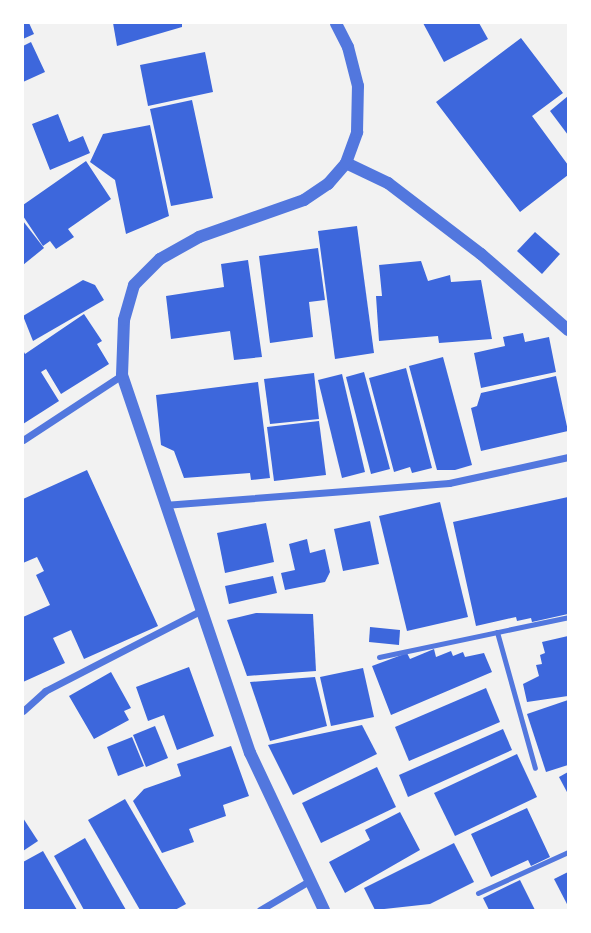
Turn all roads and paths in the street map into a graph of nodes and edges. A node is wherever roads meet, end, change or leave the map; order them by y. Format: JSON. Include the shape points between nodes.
{"nodes":[{"id":1,"x":335,"y":23,"type":"edge"},
{"id":2,"x":346,"y":163,"type":"junction"},
{"id":3,"x":568,"y":330,"type":"edge"},
{"id":4,"x":122,"y":375,"type":"junction"},
{"id":5,"x":23,"y":440,"type":"edge"},
{"id":6,"x":568,"y":457,"type":"edge"},
{"id":7,"x":163,"y":505,"type":"junction"},
{"id":8,"x":202,"y":610,"type":"junction"},
{"id":9,"x":568,"y":617,"type":"edge"},
{"id":10,"x":497,"y":632,"type":"junction"},
{"id":11,"x":379,"y":657,"type":"dead end"},
{"id":12,"x":23,"y":711,"type":"edge"},
{"id":13,"x":535,"y":768,"type":"dead end"},
{"id":14,"x":568,"y":852,"type":"edge"},
{"id":15,"x":309,"y":881,"type":"junction"},
{"id":16,"x":478,"y":893,"type":"dead end"},
{"id":17,"x":260,"y":910,"type":"edge"},
{"id":18,"x":324,"y":910,"type":"edge"}],
"edges":[{"from":1,"to":2,"type":"street","via":[[348,47],[358,86],[357,132]]},
{"from":2,"to":3,"type":"street","via":[[388,183],[481,254]]},
{"from":2,"to":4,"type":"street","via":[[304,201],[199,237],[160,259],[134,285],[124,320]]},
{"from":4,"to":5,"type":"street"},
{"from":4,"to":7,"type":"street"},
{"from":6,"to":7,"type":"street","via":[[449,483]]},
{"from":7,"to":8,"type":"street"},
{"from":8,"to":12,"type":"street","via":[[45,691]]},
{"from":8,"to":15,"type":"street","via":[[250,753]]},
{"from":9,"to":10,"type":"lane"},
{"from":10,"to":11,"type":"lane"},
{"from":10,"to":13,"type":"lane"},
{"from":14,"to":16,"type":"lane"},
{"from":15,"to":17,"type":"street"},
{"from":15,"to":18,"type":"street"}]}
